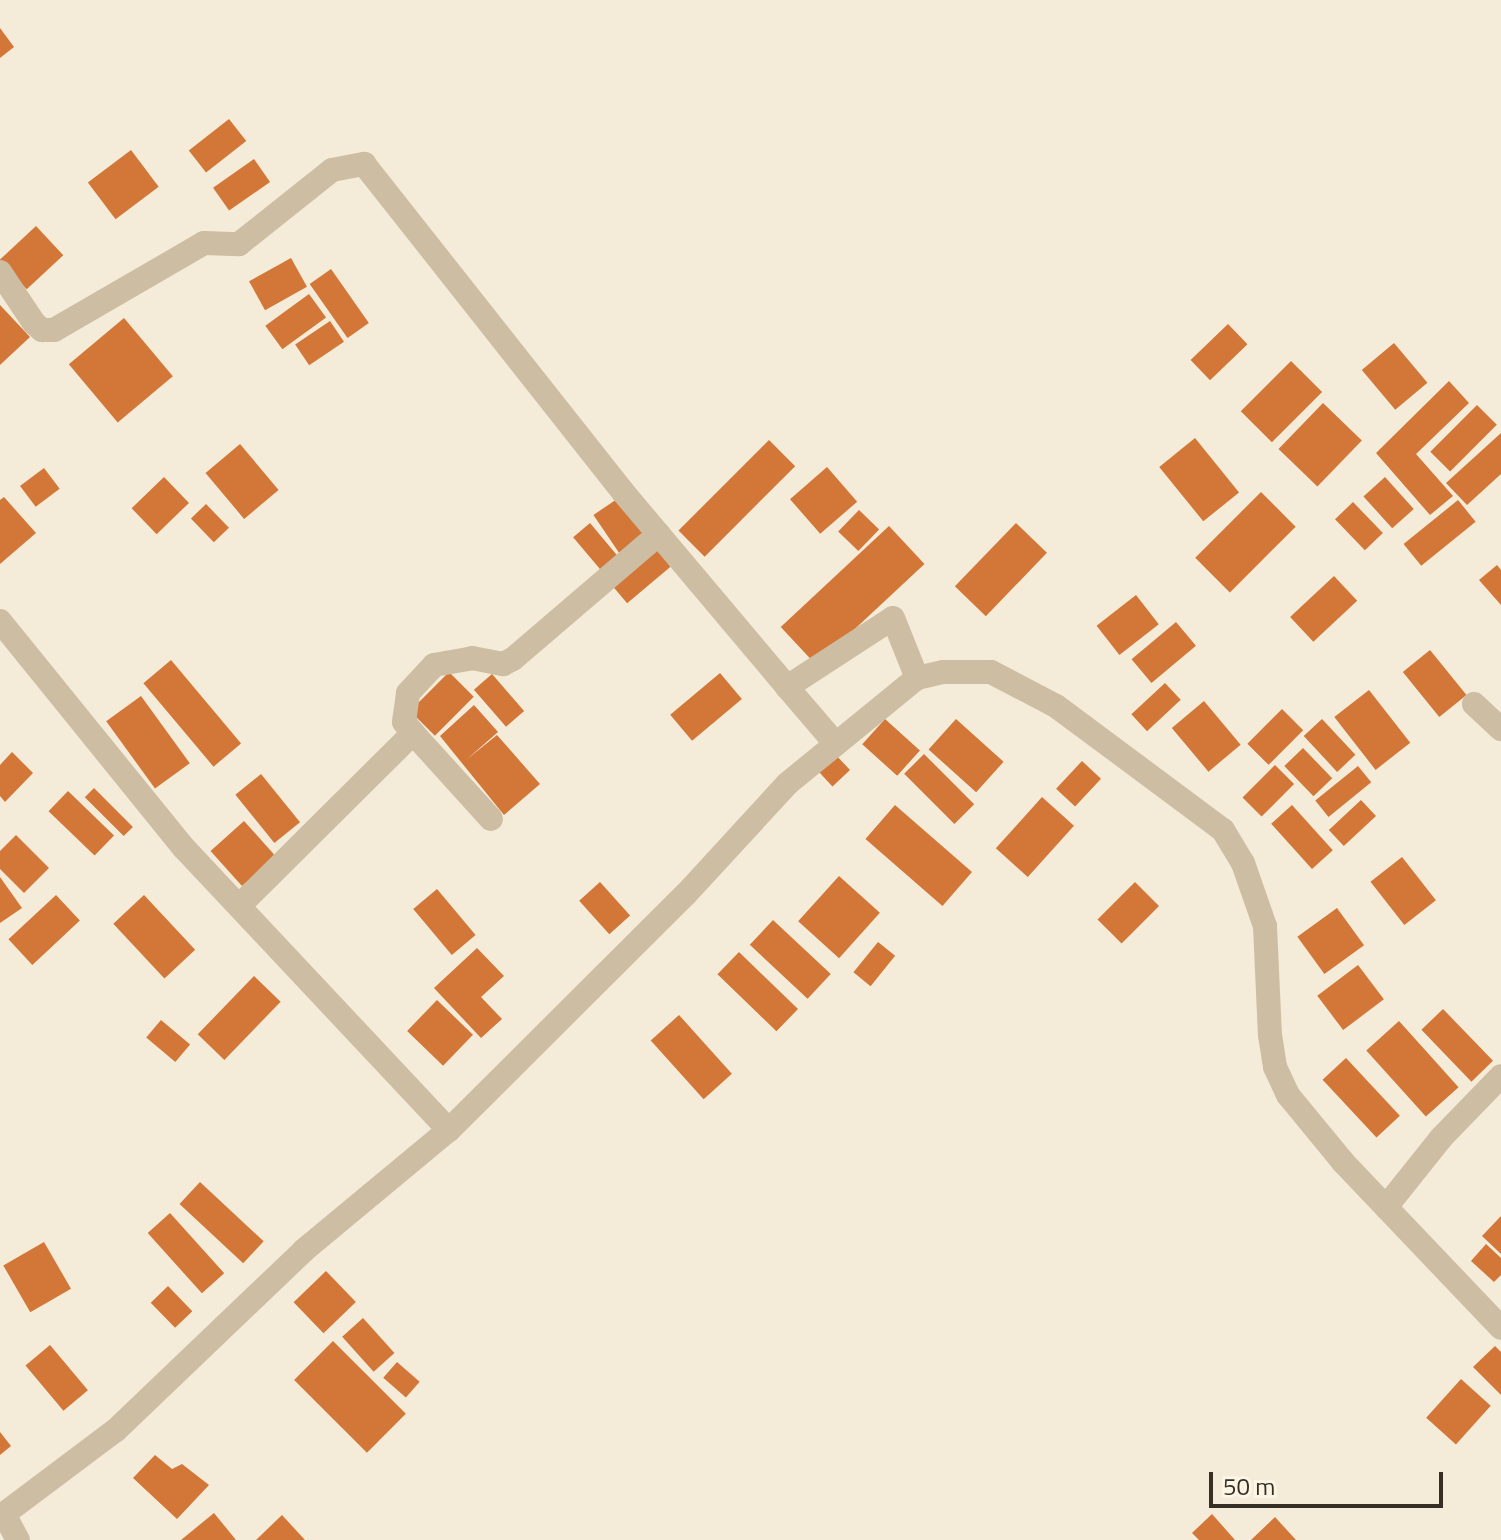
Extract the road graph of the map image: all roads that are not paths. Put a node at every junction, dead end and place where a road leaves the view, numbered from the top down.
1 (0, 272) edge
2 (659, 534) junction
3 (0, 621) edge
4 (917, 678) junction
5 (787, 687) junction
6 (1474, 704) dead end
7 (1501, 729) edge
8 (413, 733) junction
9 (835, 743) junction
10 (491, 819) dead end
11 (240, 905) junction
12 (1501, 1076) edge
13 (449, 1130) junction
14 (1386, 1207) junction
15 (1501, 1328) edge
16 (2, 1515) edge
17 (18, 1540) edge

1 - 2 street
2 - 5 street
2 - 8 street
3 - 11 street
4 - 5 street
4 - 9 street
4 - 14 street
5 - 9 street
6 - 7 street
8 - 10 street
8 - 11 street
9 - 13 street
11 - 13 street
12 - 14 street
13 - 16 street
14 - 15 street
16 - 17 street

